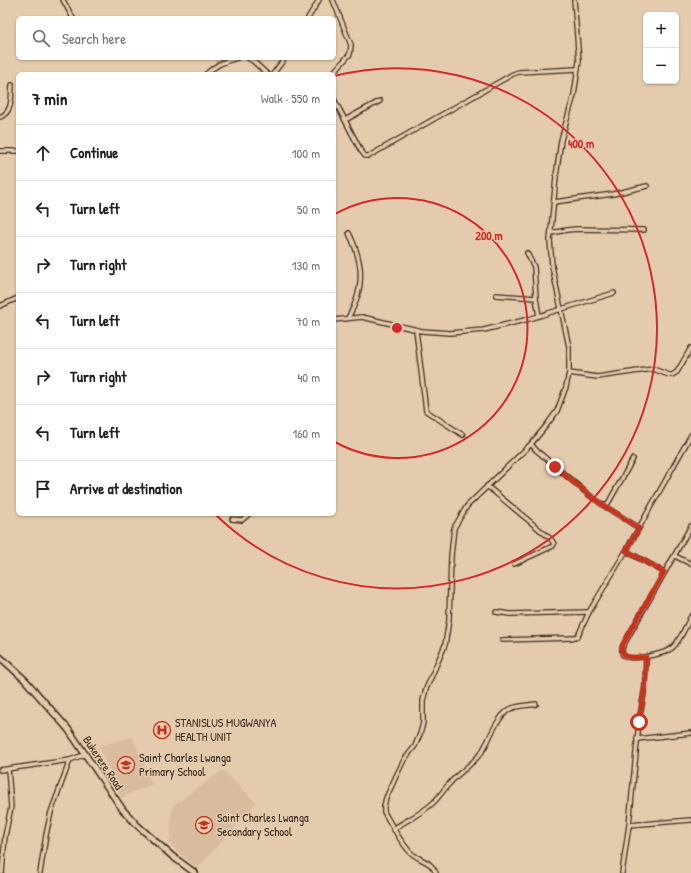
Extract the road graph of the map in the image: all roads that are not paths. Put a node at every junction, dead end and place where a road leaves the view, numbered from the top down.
1 (63, 0) edge
2 (319, 0) edge
3 (333, 0) edge
4 (574, 0) edge
5 (72, 16) edge
6 (309, 16) edge
7 (230, 60) edge
8 (252, 60) edge
9 (283, 60) edge
10 (577, 69) junction
11 (208, 72) edge
12 (265, 72) edge
13 (274, 72) edge
14 (334, 72) edge
15 (12, 85) dead end
16 (380, 101) dead end
17 (336, 103) edge
18 (0, 117) edge
19 (345, 120) junction
20 (0, 151) edge
21 (16, 151) edge
22 (647, 186) dead end
23 (554, 202) junction
24 (644, 230) dead end
25 (349, 233) dead end
26 (551, 234) junction
27 (527, 253) dead end
28 (614, 293) dead end
29 (496, 295) dead end
30 (536, 298) junction
31 (16, 299) edge
32 (0, 306) edge
33 (561, 310) junction
34 (539, 316) junction
35 (348, 318) junction
36 (336, 320) edge
37 (416, 330) junction
38 (691, 348) edge
39 (570, 373) junction
40 (463, 435) dead end
41 (691, 435) edge
42 (531, 444) junction
43 (633, 459) dead end
44 (487, 486) junction
45 (606, 507) junction
46 (247, 516) edge
47 (232, 519) dead end
48 (691, 526) edge
49 (639, 528) junction
50 (626, 551) junction
51 (675, 556) junction
52 (514, 564) dead end
53 (691, 564) edge
54 (664, 572) junction
55 (496, 612) dead end
56 (589, 612) junction
57 (691, 616) edge
58 (502, 640) dead end
59 (0, 657) edge
60 (646, 657) junction
61 (536, 704) dead end
62 (691, 733) edge
63 (637, 738) junction
64 (86, 754) junction
65 (70, 760) junction
66 (8, 769) junction
67 (0, 770) edge
68 (691, 820) edge
69 (629, 825) junction
70 (394, 829) junction
71 (2, 873) edge
72 (40, 873) edge
73 (195, 873) edge
74 (436, 873) edge
75 (622, 873) edge

1 - 5 street
2 - 6 street
3 - 14 street
4 - 10 street
7 - 11 street
8 - 12 street
9 - 13 street
10 - 19 street
10 - 23 street
15 - 18 street
16 - 19 street
17 - 19 street
20 - 21 street
22 - 23 street
23 - 26 street
24 - 26 street
25 - 35 street
26 - 33 street
27 - 30 street
28 - 33 street
29 - 30 street
30 - 34 street
31 - 32 street
33 - 34 street
33 - 39 street
34 - 37 street
35 - 36 street
35 - 37 street
37 - 40 street
38 - 39 street
39 - 42 street
41 - 49 street
42 - 44 street
42 - 45 street
43 - 45 street
44 - 52 street
44 - 70 street
45 - 49 street
46 - 47 street
48 - 51 street
49 - 50 street
50 - 54 street
50 - 56 street
51 - 53 street
51 - 54 street
54 - 60 street
55 - 56 street
56 - 58 street
57 - 60 street
59 - 64 street, Bukerere Road
60 - 63 street
61 - 70 street
62 - 63 street
63 - 69 street
64 - 65 street
64 - 73 street, Bukerere Road
65 - 66 street
65 - 72 street
66 - 67 street
66 - 71 street
68 - 69 street
69 - 75 street
70 - 74 street

